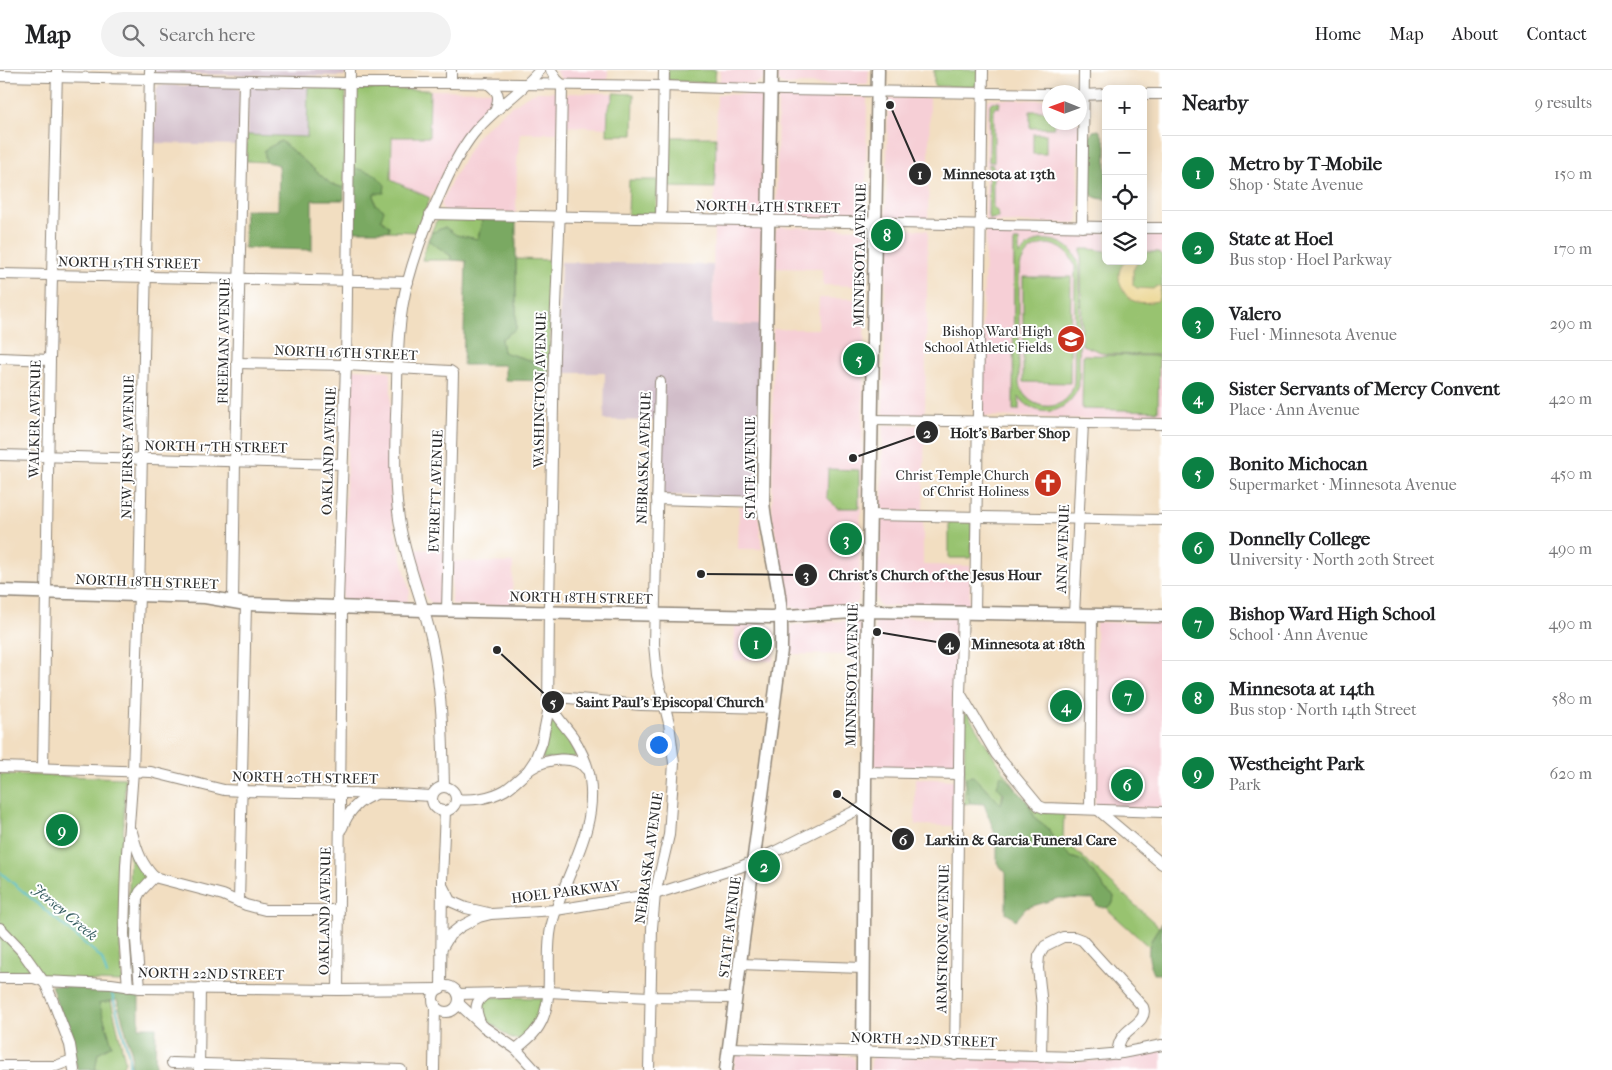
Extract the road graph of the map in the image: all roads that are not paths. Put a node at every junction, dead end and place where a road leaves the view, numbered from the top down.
1 (350, 70) edge
2 (451, 70) edge
3 (540, 70) edge
4 (550, 70) edge
5 (664, 70) edge
6 (770, 70) edge
7 (878, 70) edge
8 (982, 70) edge
9 (1084, 70) edge
10 (58, 74) edge
11 (150, 75) edge
12 (0, 76) edge
13 (244, 81) junction
14 (349, 83) junction
15 (451, 83) junction
16 (487, 83) junction
17 (528, 84) junction
18 (562, 84) junction
19 (1083, 85) edge
20 (663, 86) junction
21 (770, 90) junction
22 (878, 91) junction
23 (982, 93) junction
24 (1042, 94) edge
25 (1102, 94) edge
26 (1147, 94) edge
27 (1162, 94) edge
28 (1087, 95) edge
29 (496, 109) junction
30 (1082, 130) edge
31 (430, 214) junction
32 (559, 216) junction
33 (661, 218) junction
34 (768, 222) junction
35 (876, 223) junction
36 (980, 225) junction
37 (1082, 227) junction
38 (1102, 227) edge
39 (1147, 228) edge
40 (1162, 228) edge
41 (0, 274) edge
42 (53, 275) junction
43 (146, 276) junction
44 (239, 279) junction
45 (347, 280) junction
46 (408, 282) junction
47 (0, 358) edge
48 (50, 360) junction
49 (237, 363) junction
50 (346, 365) junction
51 (398, 368) junction
52 (452, 373) joint
53 (660, 382) dead end
54 (872, 420) junction
55 (976, 422) junction
56 (1083, 423) junction
57 (1162, 424) edge
58 (0, 455) edge
59 (48, 457) junction
60 (142, 459) junction
61 (235, 461) junction
62 (342, 464) junction
63 (657, 499) junction
64 (763, 502) junction
65 (870, 514) junction
66 (976, 516) junction
67 (1078, 519) junction
68 (1162, 520) edge
69 (0, 592) edge
70 (46, 593) junction
71 (139, 595) junction
72 (233, 601) junction
73 (246, 604) junction
74 (340, 608) junction
75 (423, 610) junction
76 (447, 610) junction
77 (868, 611) junction
78 (548, 613) junction
79 (969, 613) junction
80 (655, 615) junction
81 (1074, 615) junction
82 (1092, 616) junction
83 (1162, 616) edge
84 (781, 617) junction
85 (960, 693) junction
86 (548, 696) junction
87 (665, 705) junction
88 (774, 708) junction
89 (0, 767) edge
90 (43, 768) junction
91 (133, 770) junction
92 (527, 772) junction
93 (865, 772) junction
94 (959, 774) junction
95 (590, 780) junction
96 (444, 787) junction
97 (242, 791) junction
98 (339, 792) junction
99 (393, 794) junction
100 (432, 796) junction
101 (456, 800) junction
102 (865, 806) junction
103 (1094, 810) junction
104 (444, 811) junction
105 (1162, 812) edge
106 (129, 824) junction
107 (340, 833) junction
108 (754, 861) junction
109 (1162, 864) edge
110 (154, 877) junction
111 (442, 880) junction
112 (655, 894) junction
113 (239, 902) junction
114 (338, 910) junction
115 (556, 910) junction
116 (491, 914) junction
117 (0, 928) edge
118 (441, 956) junction
119 (740, 964) junction
120 (863, 968) junction
121 (0, 978) edge
122 (42, 981) junction
123 (128, 987) junction
124 (140, 988) junction
125 (200, 988) junction
126 (338, 990) junction
127 (548, 992) junction
128 (486, 994) junction
129 (650, 997) junction
130 (736, 998) junction
131 (447, 999) junction
132 (482, 1024) junction
133 (1162, 1045) edge
134 (729, 1048) junction
135 (516, 1049) junction
136 (862, 1052) junction
137 (1117, 1054) junction
138 (955, 1055) junction
139 (1041, 1057) junction
140 (172, 1063) dead end
141 (73, 1065) edge
142 (0, 1066) edge
143 (199, 1067) edge
144 (401, 1070) edge
145 (434, 1070) edge
146 (534, 1070) edge
147 (649, 1070) edge
148 (726, 1070) edge
149 (863, 1070) edge

1 - 14 street, OAKLAND AVENUE
2 - 15 street
3 - 17 street
4 - 18 street
5 - 20 street
6 - 21 main road, STATE AVENUE
7 - 22 main road, MINNESOTA AVENUE
8 - 23 street, ARMSTRONG AVENUE
9 - 19 street
10 - 11 street
10 - 12 street
10 - 42 street, WALKER AVENUE
11 - 13 street
11 - 43 street, NEW JERSEY AVENUE
13 - 14 street
13 - 44 street, FREEMAN AVENUE
14 - 15 street
14 - 45 street, OAKLAND AVENUE
15 - 16 street
16 - 17 street
16 - 29 street
17 - 18 street
17 - 29 street
18 - 20 street
18 - 32 street, WASHINGTON AVENUE
20 - 21 street
20 - 33 street
21 - 22 street
21 - 34 main road, STATE AVENUE
22 - 23 street
22 - 35 main road, MINNESOTA AVENUE
23 - 24 street
23 - 36 street, ARMSTRONG AVENUE
25 - 28 street
26 - 27 street
29 - 31 street
30 - 37 street
31 - 32 street, NORTH 14TH STREET
31 - 46 street
32 - 33 street, NORTH 14TH STREET
32 - 78 street, WASHINGTON AVENUE
33 - 34 street, NORTH 14TH STREET
34 - 35 street, NORTH 14TH STREET
34 - 64 main road, STATE AVENUE
35 - 36 street, NORTH 14TH STREET
35 - 54 main road, MINNESOTA AVENUE
36 - 37 street, NORTH 14TH STREET
36 - 55 street, ARMSTRONG AVENUE
37 - 38 street, NORTH 14TH STREET
39 - 40 street
41 - 42 street, NORTH 15TH STREET
42 - 43 street, NORTH 15TH STREET
42 - 48 street, WALKER AVENUE
43 - 44 street, NORTH 15TH STREET
43 - 60 street, NEW JERSEY AVENUE
44 - 45 street, NORTH 15TH STREET
44 - 49 street, FREEMAN AVENUE
45 - 46 street, NORTH 15TH STREET
45 - 50 street, OAKLAND AVENUE
46 - 51 street
47 - 48 street
48 - 59 street, WALKER AVENUE
49 - 50 street, NORTH 16TH STREET
49 - 61 street, FREEMAN AVENUE
50 - 51 street, NORTH 16TH STREET
50 - 62 street, OAKLAND AVENUE
51 - 52 street, NORTH 16TH STREET
51 - 75 street
52 - 76 street, EVERETT AVENUE
53 - 63 street, NEBRASKA AVENUE
54 - 55 street
54 - 65 main road, MINNESOTA AVENUE
55 - 56 street
55 - 66 street, ARMSTRONG AVENUE
56 - 57 street
56 - 67 street, ANN AVENUE
58 - 59 street, NORTH 17TH STREET
59 - 60 street, NORTH 17TH STREET
59 - 70 street, WALKER AVENUE
60 - 61 street, NORTH 17TH STREET
60 - 71 street, NEW JERSEY AVENUE
61 - 62 street, NORTH 17TH STREET
61 - 72 street, FREEMAN AVENUE
62 - 74 street, OAKLAND AVENUE
63 - 64 street
63 - 80 street, NEBRASKA AVENUE
64 - 84 main road, STATE AVENUE
65 - 66 street
65 - 77 main road, MINNESOTA AVENUE
66 - 67 street
66 - 79 street, ARMSTRONG AVENUE
67 - 68 street
67 - 81 street, ANN AVENUE
69 - 70 main road, NORTH 18TH STREET
70 - 71 main road, NORTH 18TH STREET
70 - 90 street, WALKER AVENUE
71 - 72 main road, NORTH 18TH STREET
71 - 91 street, NEW JERSEY AVENUE
72 - 73 main road, NORTH 18TH STREET
73 - 74 main road, NORTH 18TH STREET
73 - 97 street
74 - 75 main road, NORTH 18TH STREET
74 - 98 street, OAKLAND AVENUE
75 - 76 main road, NORTH 18TH STREET
75 - 96 street
76 - 78 main road, NORTH 18TH STREET
77 - 79 main road, NORTH 18TH STREET
77 - 84 main road, NORTH 18TH STREET
77 - 93 main road, MINNESOTA AVENUE
78 - 80 main road, NORTH 18TH STREET
78 - 86 street, WASHINGTON AVENUE
79 - 81 main road, NORTH 18TH STREET
79 - 85 street, ARMSTRONG AVENUE
80 - 84 main road, NORTH 18TH STREET
80 - 87 street, NEBRASKA AVENUE
81 - 82 main road, NORTH 18TH STREET
82 - 83 main road, NORTH 18TH STREET
82 - 103 street
84 - 88 main road, STATE AVENUE
85 - 94 street, ARMSTRONG AVENUE
85 - 103 street
86 - 87 street
86 - 92 street, WASHINGTON AVENUE
86 - 95 street, WASHINGTON AVENUE
87 - 88 street
87 - 112 street, NEBRASKA AVENUE
88 - 108 main road, STATE AVENUE
89 - 90 street, NORTH 20TH STREET
90 - 91 street, NORTH 20TH STREET
91 - 97 street, NORTH 20TH STREET
91 - 106 street, NEW JERSEY AVENUE
92 - 95 street
92 - 101 street
93 - 94 street
93 - 102 main road, MINNESOTA AVENUE
94 - 138 street, ARMSTRONG AVENUE
95 - 115 street, WASHINGTON AVENUE
96 - 100 street
96 - 101 street
97 - 98 street, NORTH 20TH STREET
97 - 113 street
98 - 99 street, NORTH 20TH STREET
98 - 107 street, OAKLAND AVENUE
99 - 100 street, NORTH 20TH STREET
99 - 107 street, OAKLAND AVENUE
100 - 104 street
101 - 104 street
102 - 108 street, HOEL PARKWAY
102 - 120 main road, MINNESOTA AVENUE
103 - 105 street
103 - 109 street
104 - 111 street
106 - 110 street, NEW JERSEY AVENUE
106 - 123 street, NEW JERSEY AVENUE
107 - 114 street, OAKLAND AVENUE
108 - 112 street, HOEL PARKWAY
108 - 119 main road, STATE AVENUE
110 - 113 street
110 - 124 street
111 - 116 street, HOEL PARKWAY
111 - 118 street
112 - 115 street, HOEL PARKWAY
112 - 129 street, NEBRASKA AVENUE
113 - 114 street
114 - 126 street, OAKLAND AVENUE
115 - 116 street, HOEL PARKWAY
115 - 127 street, WASHINGTON AVENUE
116 - 118 street, HOEL PARKWAY
117 - 122 street
118 - 131 street
119 - 120 street
119 - 130 main road, STATE AVENUE
120 - 136 main road, MINNESOTA AVENUE
121 - 122 street, NORTH 22ND STREET
122 - 123 street, NORTH 22ND STREET
122 - 141 street
123 - 124 street, NORTH 22ND STREET
124 - 125 street, NORTH 22ND STREET
125 - 126 street, NORTH 22ND STREET
125 - 143 street
126 - 131 street, NORTH 22ND STREET
127 - 128 street, NORTH 22ND STREET
127 - 129 street, NORTH 22ND STREET
127 - 135 street, WASHINGTON AVENUE
128 - 131 street, NORTH 22ND STREET
128 - 132 street
129 - 130 street, NORTH 22ND STREET
129 - 147 street, NEBRASKA AVENUE
130 - 134 main road, STATE AVENUE
131 - 132 street
131 - 145 street
132 - 135 street
133 - 137 street, NORTH 22ND STREET
134 - 136 street, NORTH 22ND STREET
134 - 148 main road, STATE AVENUE
135 - 146 street
136 - 138 street, NORTH 22ND STREET
136 - 149 main road, MINNESOTA AVENUE
137 - 139 street, NORTH 22ND STREET
137 - 139 street
138 - 139 street, NORTH 22ND STREET
140 - 143 street
141 - 142 street
143 - 144 street

